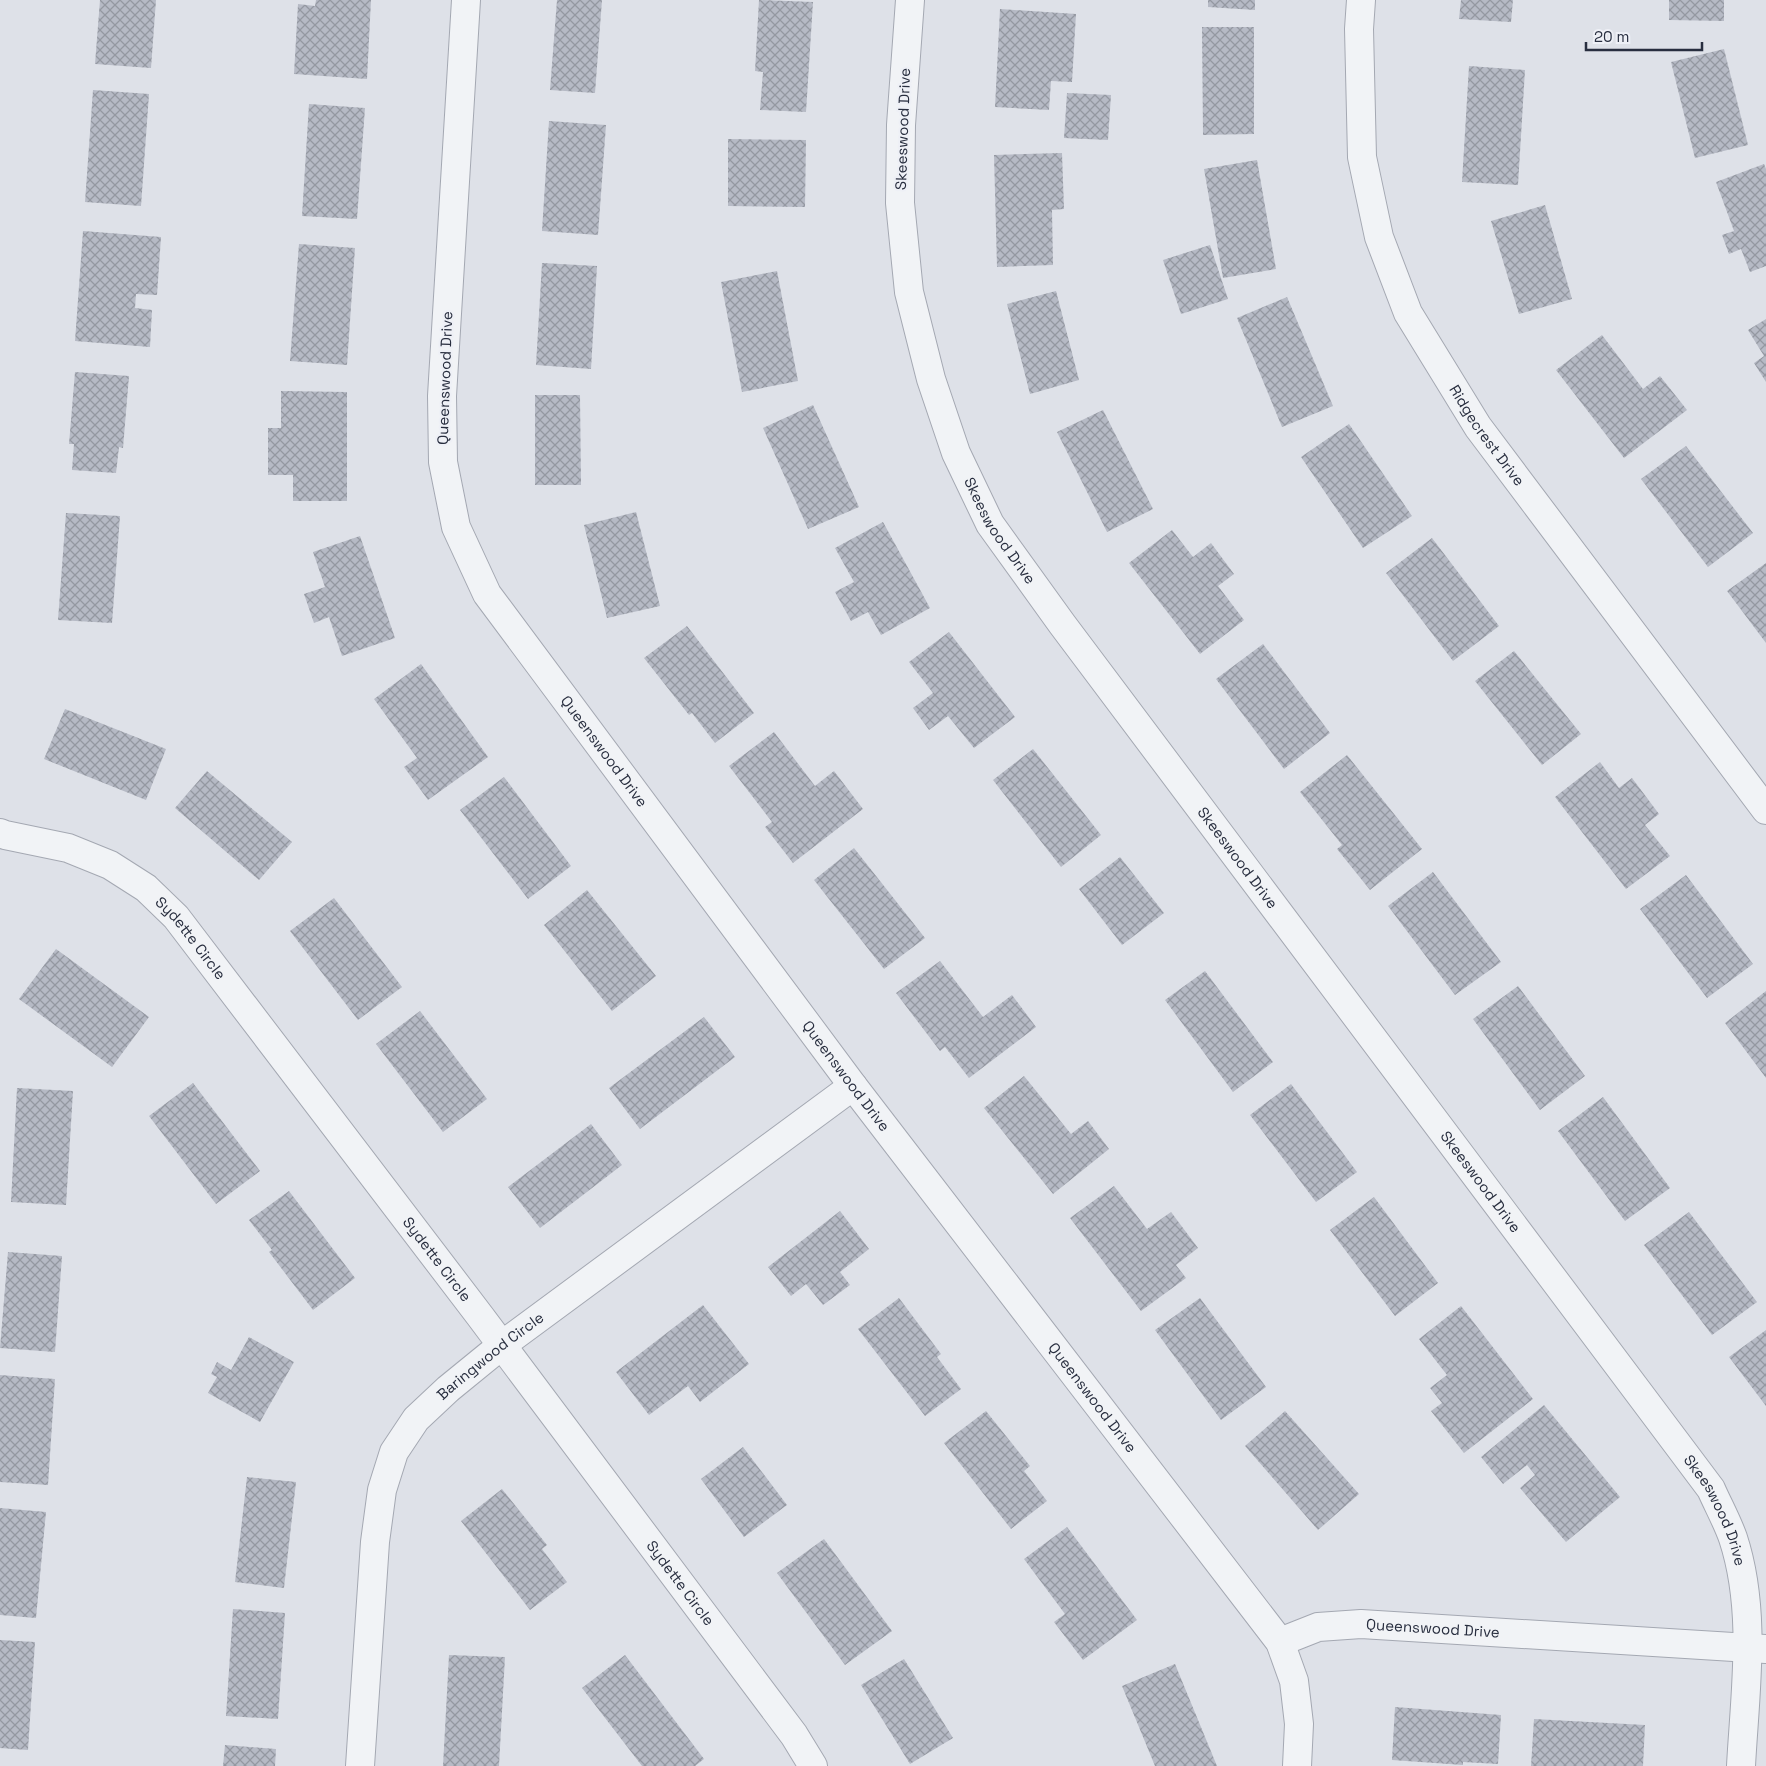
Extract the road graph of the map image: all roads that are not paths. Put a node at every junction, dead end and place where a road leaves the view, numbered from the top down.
1 (466, 0) edge
2 (910, 0) edge
3 (1361, 0) edge
4 (1766, 810) edge
5 (0, 833) edge
6 (853, 1086) junction
7 (502, 1346) junction
8 (1280, 1642) junction
9 (1757, 1649) edge
10 (360, 1766) edge
11 (813, 1766) edge
12 (1297, 1766) edge
13 (1740, 1766) edge

1 - 6 street, Queenswood Drive
2 - 9 street, Skeeswood Drive
3 - 4 street, Ridgecrest Drive
5 - 7 street, Sydette Circle
6 - 7 street, Baringwood Circle
6 - 8 street, Queenswood Drive
7 - 10 street, Baringwood Circle
7 - 11 street, Sydette Circle
8 - 9 street, Queenswood Drive
8 - 12 street
9 - 13 street, Skeeswood Drive

